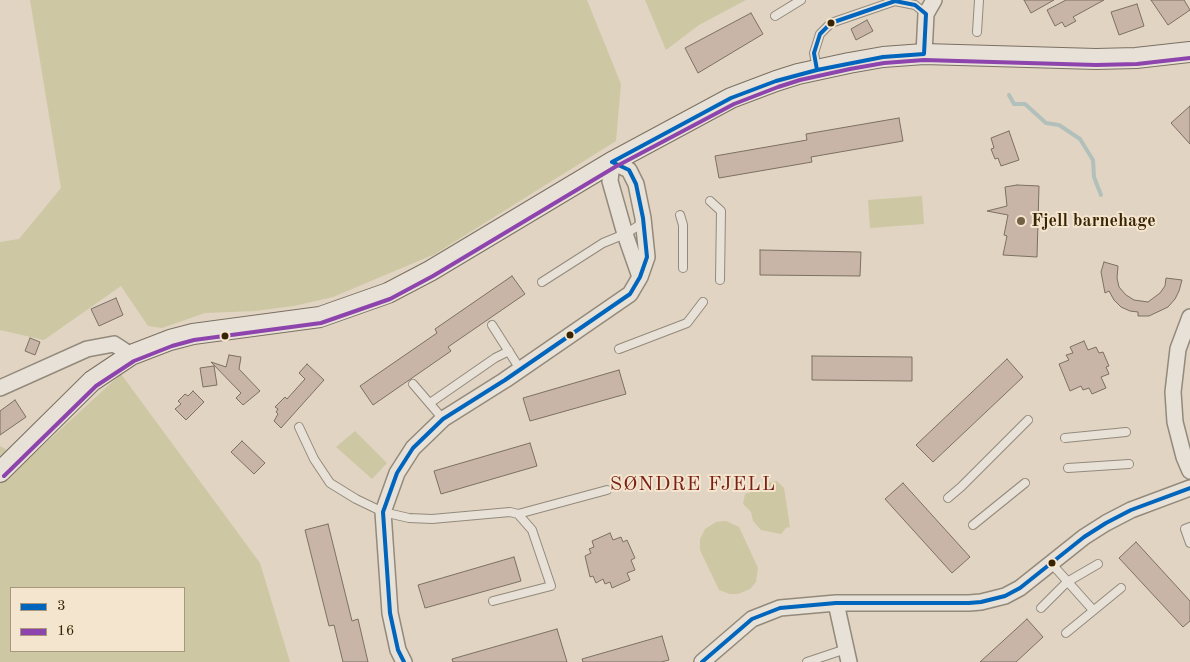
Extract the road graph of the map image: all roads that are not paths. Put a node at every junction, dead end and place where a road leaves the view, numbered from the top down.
1 (801, 0) edge
2 (934, 0) edge
3 (979, 0) edge
4 (926, 14) junction
5 (774, 16) dead end
6 (977, 32) dead end
7 (1190, 52) edge
8 (924, 54) junction
9 (817, 70) junction
10 (612, 162) junction
11 (710, 201) dead end
12 (680, 215) dead end
13 (643, 222) junction
14 (625, 234) junction
15 (683, 268) dead end
16 (640, 277) junction
17 (720, 280) dead end
18 (542, 282) dead end
19 (703, 302) dead end
20 (1190, 317) edge
21 (492, 326) dead end
22 (619, 349) dead end
23 (509, 352) junction
24 (131, 355) junction
25 (520, 370) junction
26 (413, 384) dead end
27 (0, 388) edge
28 (430, 403) junction
29 (443, 419) junction
30 (1028, 420) dead end
31 (299, 427) dead end
32 (1126, 432) dead end
33 (1065, 438) dead end
34 (1129, 464) dead end
35 (1068, 468) dead end
36 (1190, 471) edge
37 (0, 472) edge
38 (1025, 483) dead end
39 (607, 490) dead end
40 (1184, 490) edge
41 (948, 498) dead end
42 (383, 512) junction
43 (518, 514) junction
44 (973, 526) dead end
45 (1190, 527) edge
46 (1190, 543) edge
47 (1051, 563) junction
48 (1098, 564) dead end
49 (1067, 582) junction
50 (1121, 588) dead end
51 (493, 601) dead end
52 (836, 603) junction
53 (1041, 608) dead end
54 (1093, 610) junction
55 (1066, 633) dead end
56 (848, 656) edge
57 (404, 662) edge
58 (702, 662) edge
59 (807, 662) edge

1 - 5 lane
2 - 4 street
3 - 6 lane
4 - 8 street
4 - 9 lane
7 - 8 main road
8 - 9 main road
9 - 10 main road
10 - 13 street
10 - 14 street
10 - 24 main road
11 - 17 lane
12 - 15 lane
13 - 14 lane
13 - 16 street
14 - 16 street
14 - 18 lane
16 - 25 street
19 - 22 lane
20 - 36 street
21 - 23 lane
23 - 25 lane
23 - 28 lane
24 - 27 street
24 - 37 main road
25 - 29 street
26 - 28 lane
28 - 29 lane
29 - 42 street
30 - 41 lane
31 - 42 lane
32 - 33 lane
34 - 35 lane
38 - 44 lane
39 - 43 lane
40 - 47 street
42 - 43 lane
42 - 57 street
43 - 51 lane
45 - 46 lane
47 - 49 lane
47 - 52 street
48 - 49 lane
49 - 53 lane
49 - 54 lane
50 - 54 lane
52 - 56 street
52 - 58 street
54 - 55 lane
56 - 59 lane

